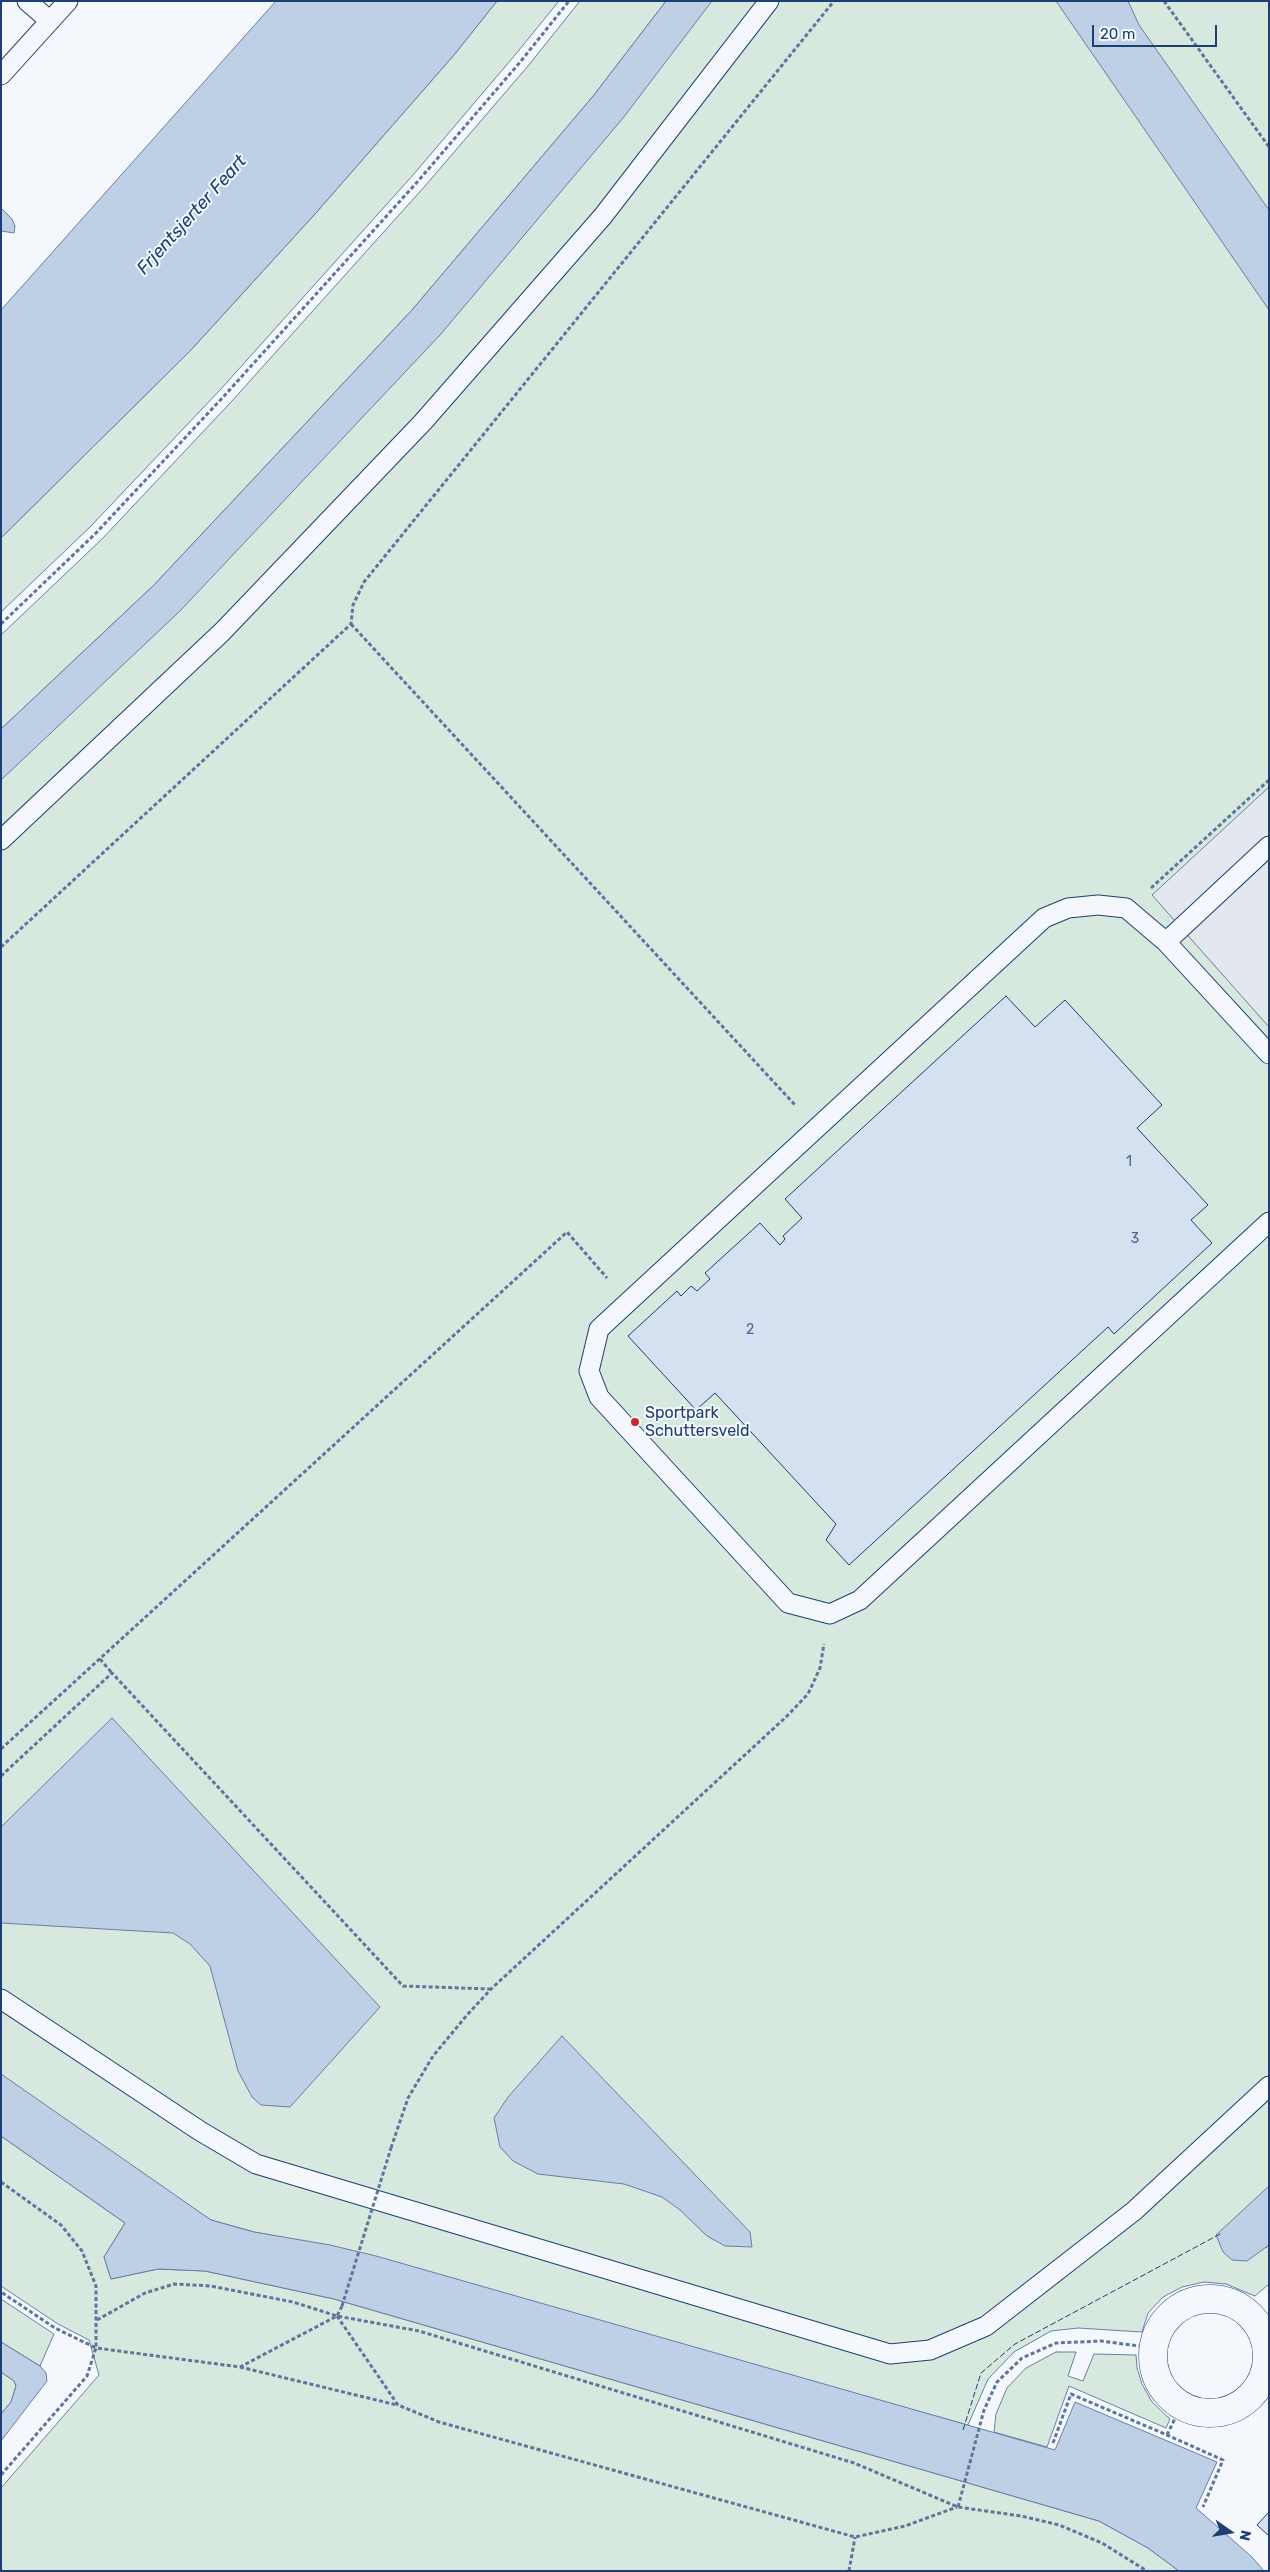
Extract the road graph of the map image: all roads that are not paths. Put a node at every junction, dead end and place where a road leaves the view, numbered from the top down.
1 (26, 1) edge
2 (68, 1) edge
3 (770, 1) edge
4 (50, 21) junction
5 (1, 75) edge
6 (1, 840) edge
7 (1269, 846) edge
8 (1166, 942) junction
9 (1269, 1054) edge
10 (1269, 1222) edge
11 (1, 1999) edge
12 (1269, 2086) edge
13 (1262, 2315) edge

1 - 4 lane
2 - 4 lane
3 - 6 lane
4 - 5 lane
7 - 8 lane
8 - 9 lane
8 - 10 lane
11 - 12 lane
13 - 13 street

